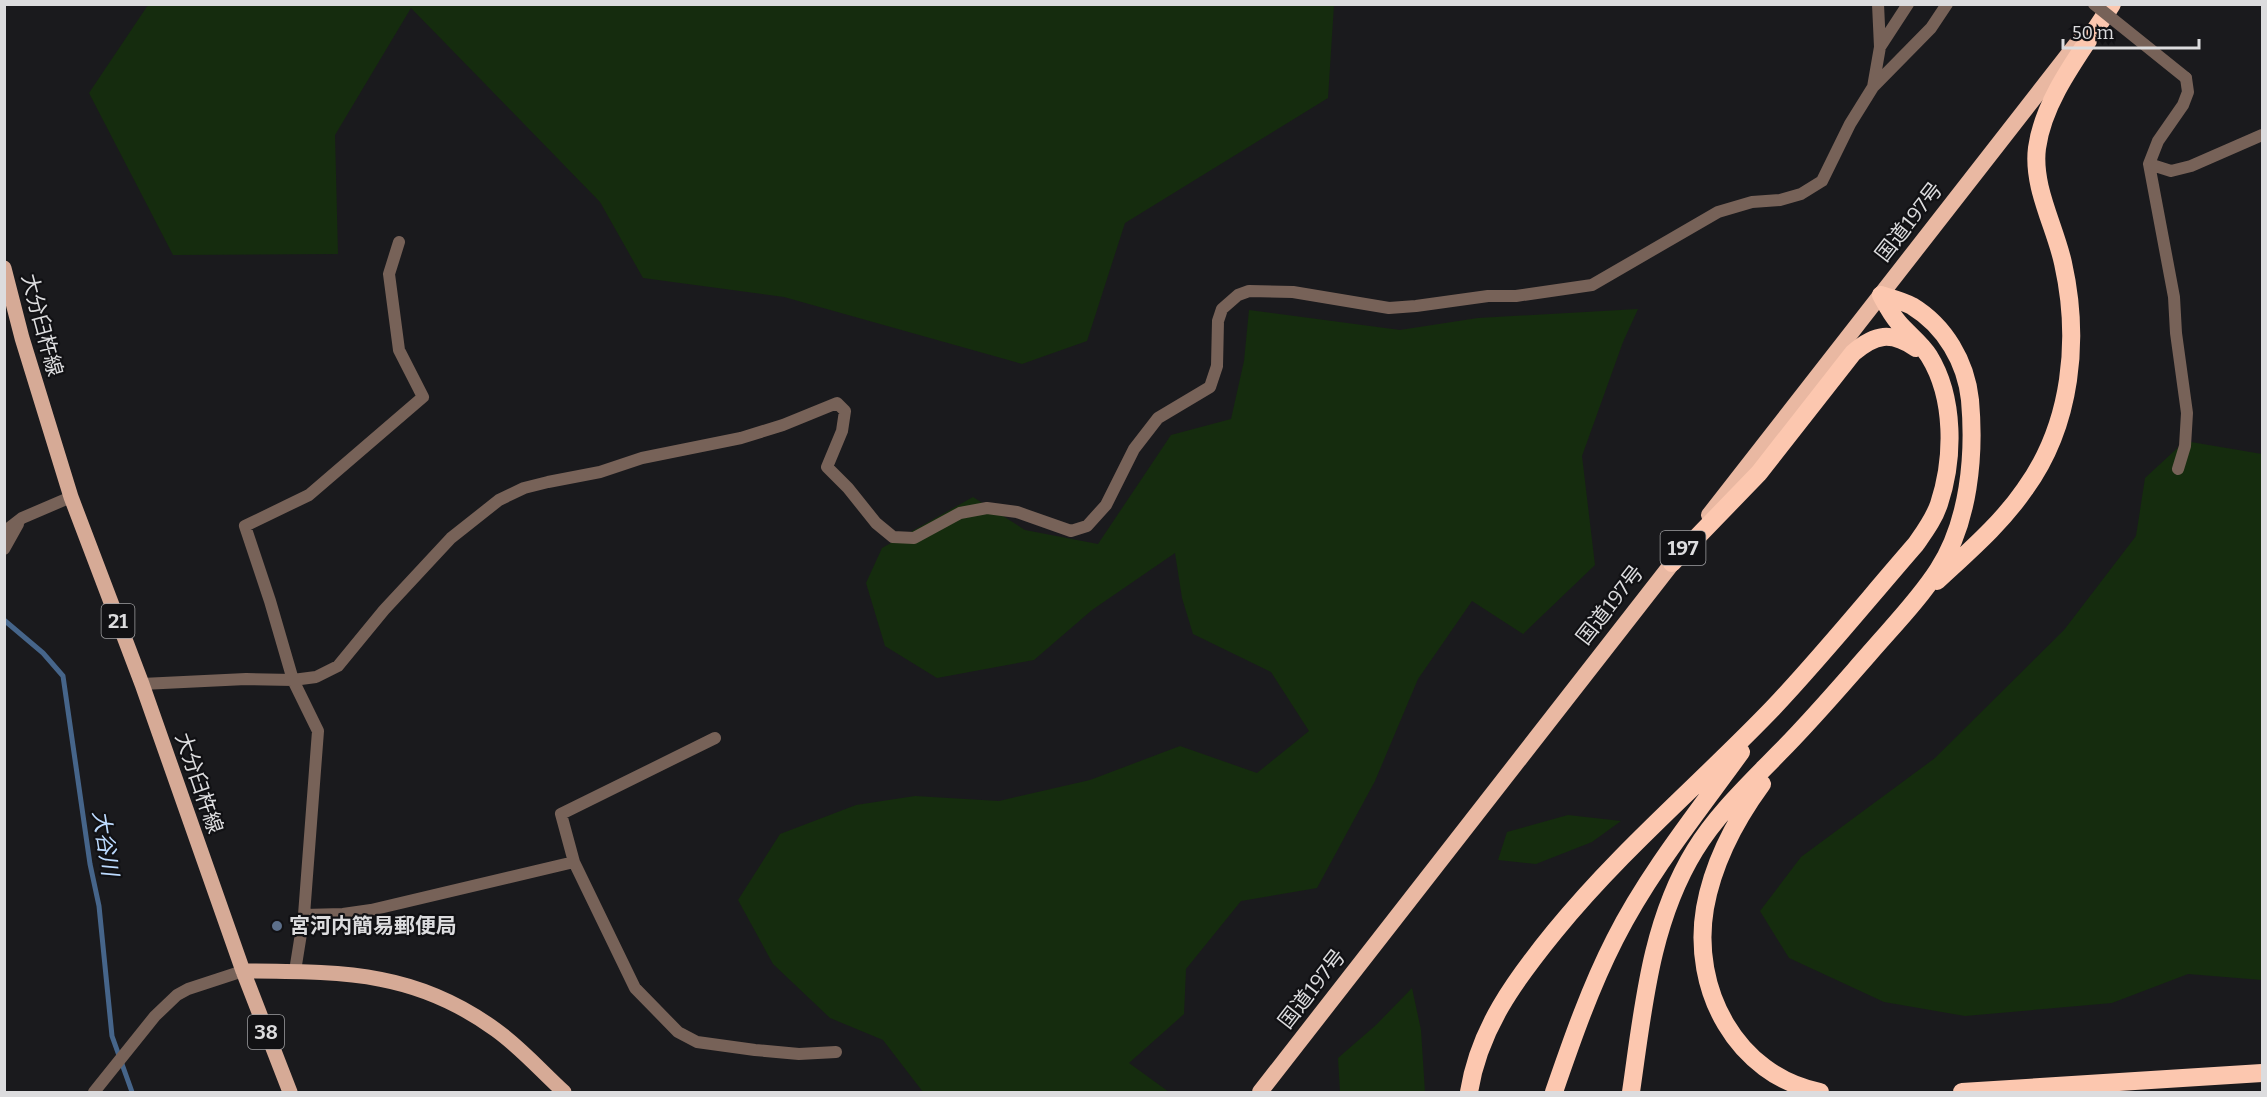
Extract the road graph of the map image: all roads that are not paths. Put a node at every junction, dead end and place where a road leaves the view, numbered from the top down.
1 (1878, 4) edge
2 (1908, 4) edge
3 (1947, 4) edge
4 (2094, 4) edge
5 (2107, 4) edge
6 (2112, 4) edge
7 (1880, 47) junction
8 (1873, 87) junction
9 (2262, 135) edge
10 (2149, 164) junction
11 (399, 242) dead end
12 (4, 268) edge
13 (1881, 295) junction
14 (1938, 374) junction
15 (2178, 469) dead end
16 (71, 497) junction
17 (22, 518) junction
18 (4, 532) edge
19 (4, 549) edge
20 (1672, 563) junction
21 (1917, 600) junction
22 (293, 680) junction
23 (142, 684) junction
24 (1774, 707) junction
25 (1800, 732) junction
26 (715, 738) dead end
27 (574, 861) junction
28 (304, 915) junction
29 (243, 971) junction
30 (295, 971) junction
31 (836, 1052) dead end
32 (2262, 1073) edge
33 (94, 1092) edge
34 (290, 1092) edge
35 (564, 1092) edge
36 (1260, 1092) edge
37 (1469, 1092) edge
38 (1554, 1092) edge
39 (1631, 1092) edge
40 (1820, 1092) edge
41 (1962, 1092) edge

1 - 7 street
2 - 7 street
3 - 8 street
4 - 10 street, bridge
5 - 13 highway, 国道197号 / 197
6 - 21 highway
7 - 8 street
8 - 22 street
9 - 10 street
10 - 15 street
11 - 22 street
12 - 16 main road, 大分臼杵線 / 21
13 - 14 highway
13 - 20 highway, 国道197号 / 197
13 - 21 highway
14 - 20 highway
14 - 24 highway
16 - 17 street
16 - 23 main road, 大分臼杵線 / 21
17 - 18 street
17 - 19 street
20 - 36 highway, 国道197号 / 197
21 - 25 highway
22 - 23 street
22 - 28 street
23 - 29 main road, 大分臼杵線 / 21
24 - 37 highway
24 - 38 highway
25 - 39 highway
25 - 40 highway
26 - 27 street
27 - 28 street
27 - 31 street
28 - 30 street
29 - 30 main road
29 - 33 street
29 - 34 main road, 38
30 - 35 main road
32 - 41 highway

